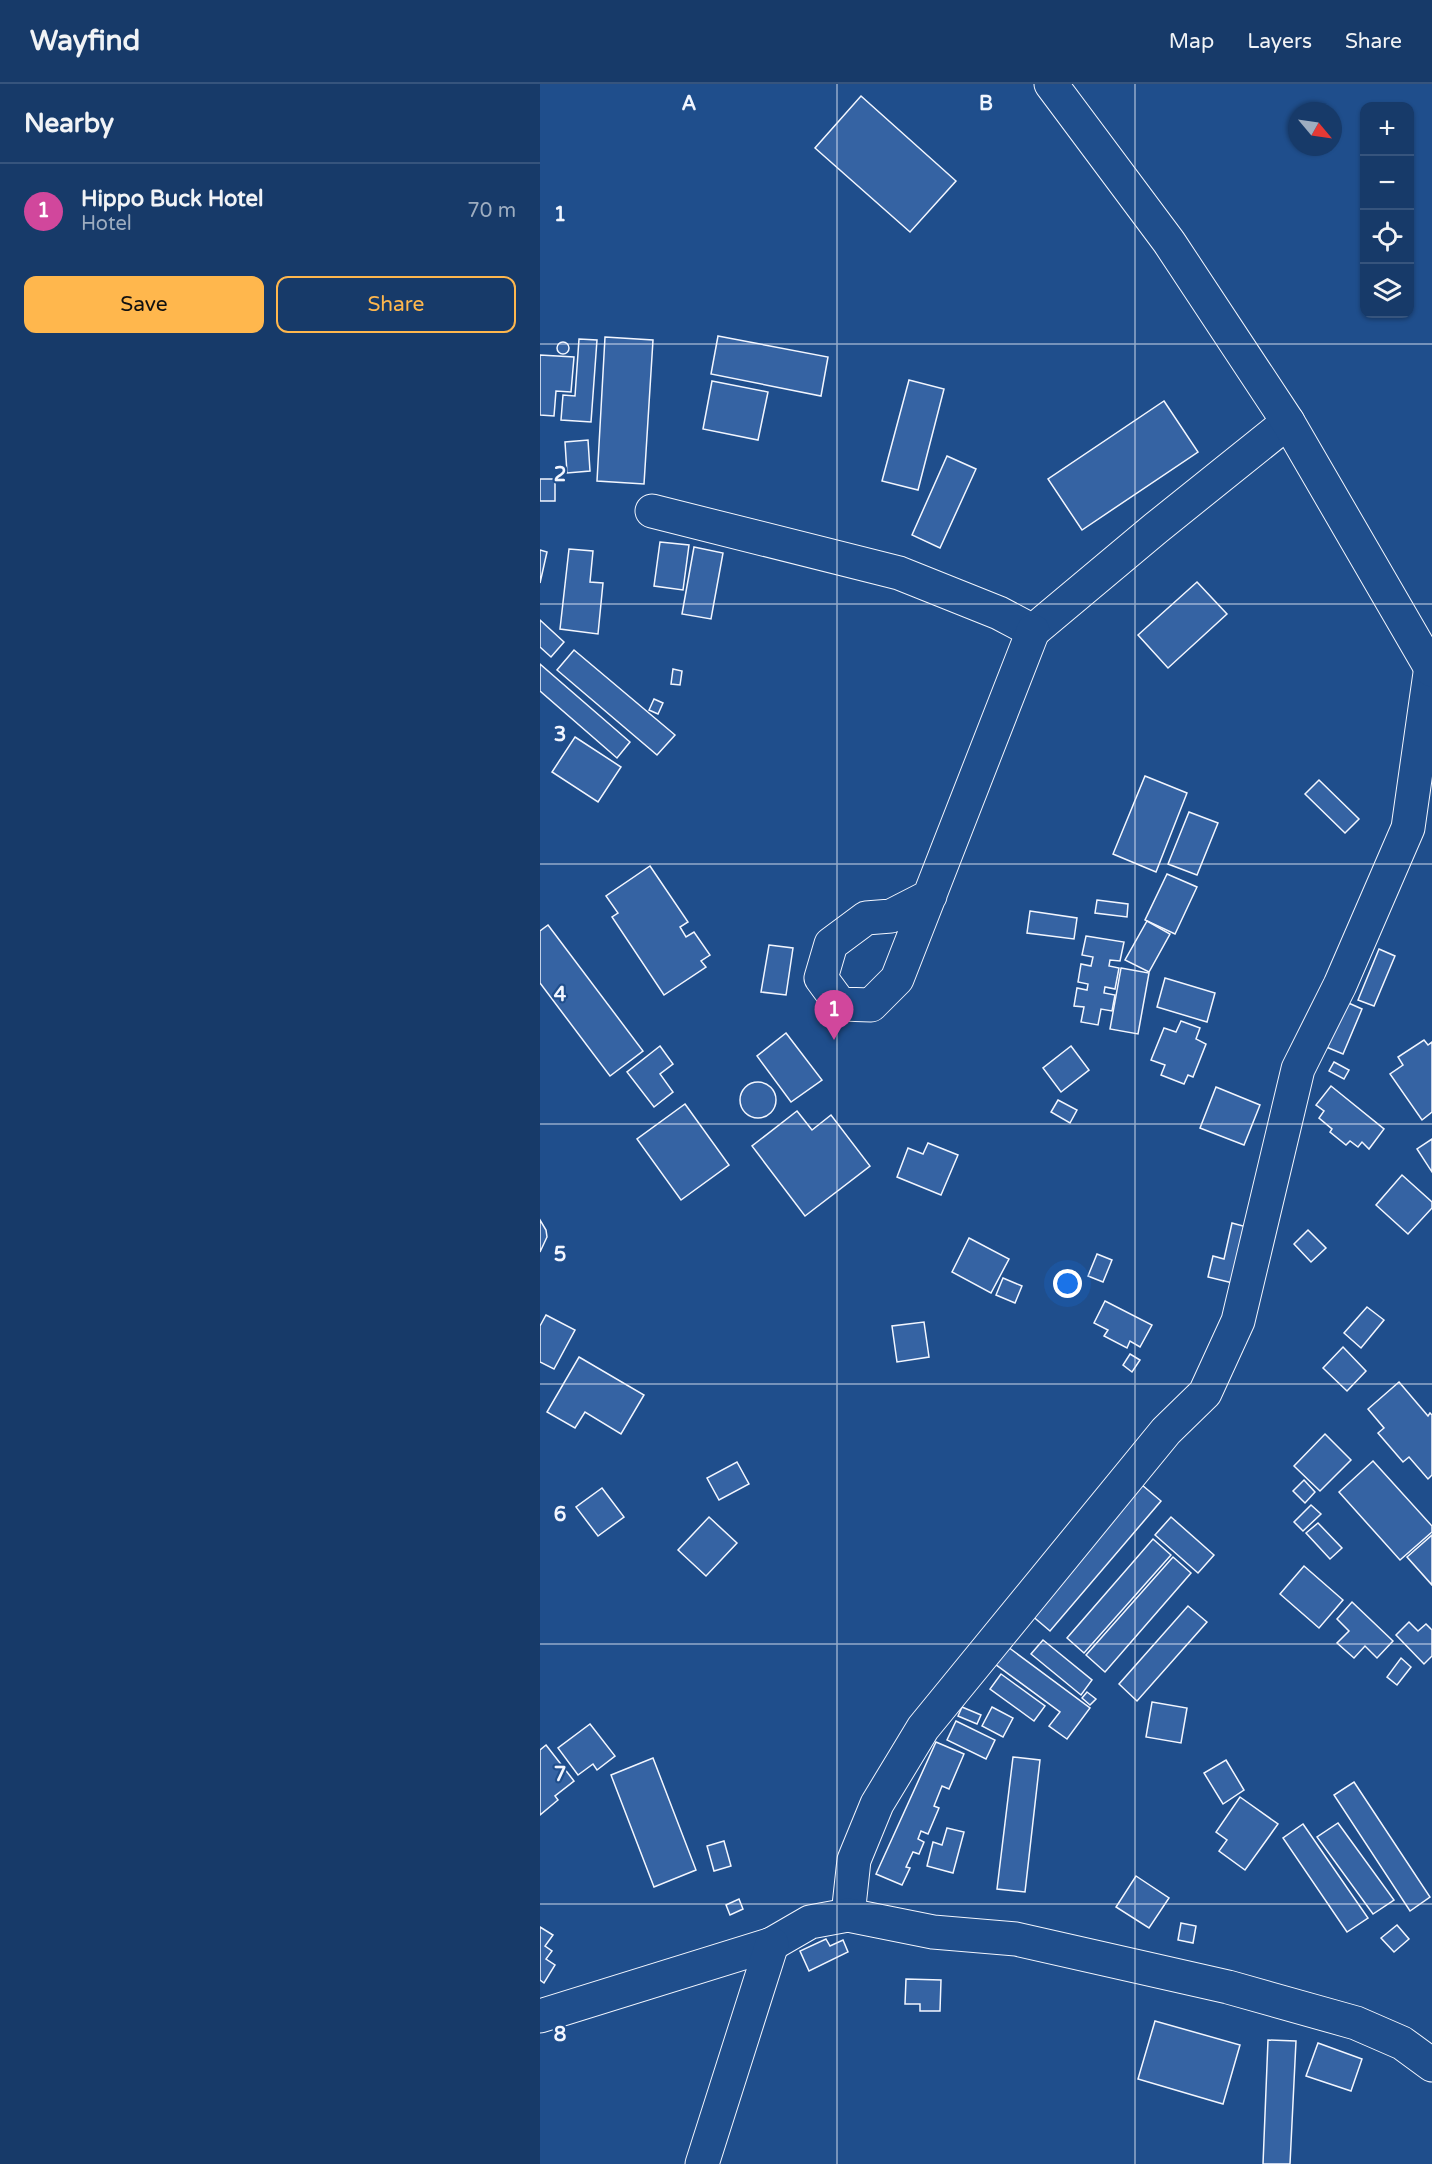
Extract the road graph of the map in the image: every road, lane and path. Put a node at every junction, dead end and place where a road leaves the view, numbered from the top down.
1 (1051, 84) edge
2 (1288, 422) junction
3 (652, 511) dead end
4 (1033, 631) junction
5 (1431, 665) edge
6 (930, 896) dead end
7 (848, 1915) junction
8 (772, 1944) junction
9 (540, 2016) edge
10 (1432, 2065) edge
11 (702, 2164) edge

1 - 2 main road
2 - 4 main road
2 - 5 main road
3 - 4 main road
4 - 6 main road
5 - 7 main road
7 - 8 main road
7 - 10 main road
8 - 9 main road
8 - 11 main road

